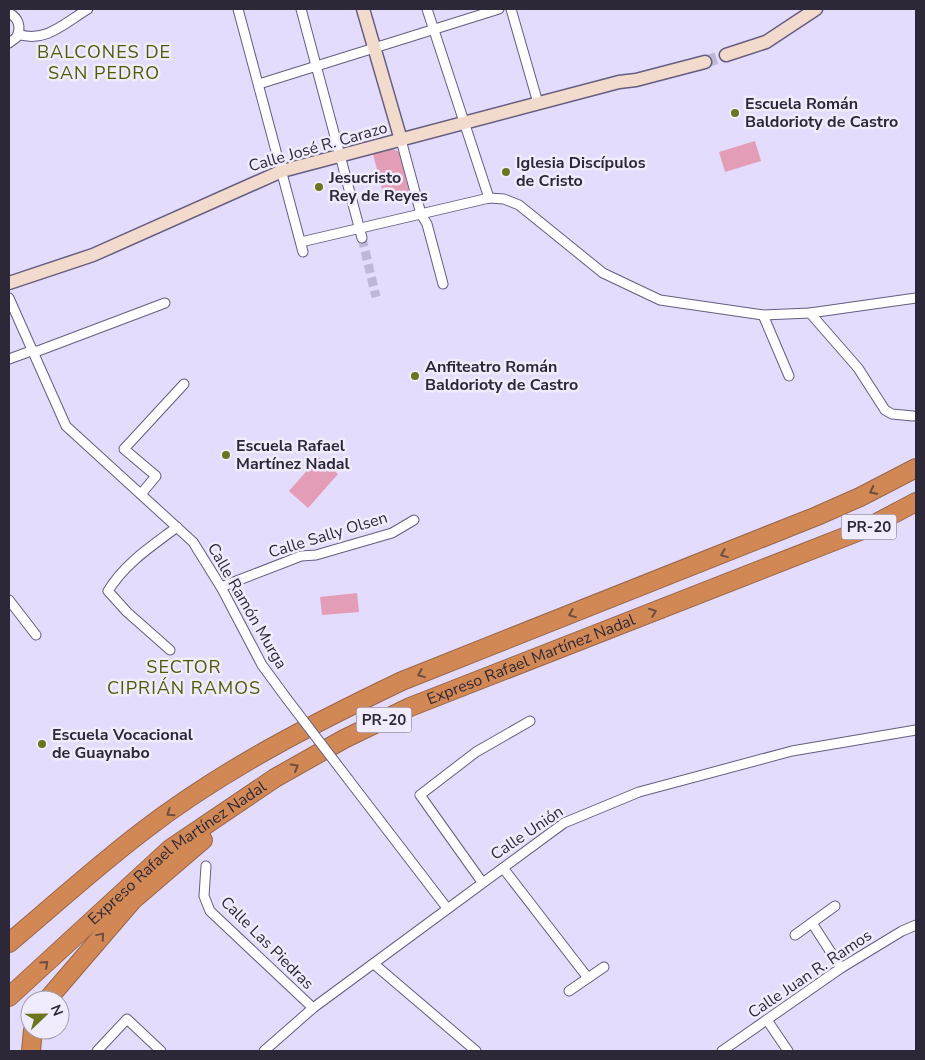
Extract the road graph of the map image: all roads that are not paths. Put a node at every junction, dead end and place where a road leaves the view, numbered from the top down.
1 (88, 9) edge
2 (238, 9) edge
3 (301, 9) edge
4 (363, 9) edge
5 (427, 9) edge
6 (499, 9) edge
7 (511, 9) edge
8 (804, 9) edge
9 (816, 9) edge
10 (9, 13) edge
11 (434, 30) junction
12 (18, 34) junction
13 (9, 43) edge
14 (375, 48) junction
15 (703, 58) tunnel mouth
16 (317, 66) junction
17 (259, 84) junction
18 (538, 103) junction
19 (464, 123) junction
20 (401, 140) junction
21 (341, 155) junction
22 (282, 171) junction
23 (489, 198) junction
24 (421, 214) junction
25 (360, 228) junction
26 (362, 238) tunnel mouth
27 (301, 242) junction
28 (303, 252) dead end
29 (9, 283) edge
30 (443, 284) dead end
31 (9, 298) edge
32 (916, 298) edge
33 (165, 303) dead end
34 (810, 313) junction
35 (763, 315) junction
36 (31, 351) junction
37 (9, 359) edge
38 (789, 376) dead end
39 (184, 384) dead end
40 (913, 416) dead end
41 (916, 468) edge
42 (141, 494) junction
43 (916, 502) edge
44 (414, 520) dead end
45 (177, 527) junction
46 (221, 587) junction
47 (9, 600) edge
48 (36, 635) dead end
49 (170, 650) dead end
50 (530, 721) dead end
51 (916, 730) edge
52 (275, 778) junction
53 (206, 866) dead end
54 (503, 868) junction
55 (482, 882) junction
56 (835, 906) dead end
57 (448, 908) junction
58 (812, 923) junction
59 (916, 925) edge
60 (795, 935) dead end
61 (9, 943) edge
62 (374, 964) junction
63 (604, 967) dead end
64 (841, 968) junction
65 (588, 978) junction
66 (56, 990) edge
67 (569, 991) dead end
68 (9, 997) edge
69 (313, 1008) junction
70 (767, 1020) junction
71 (97, 1051) edge
72 (161, 1051) edge
73 (264, 1051) edge
74 (476, 1051) edge
75 (722, 1051) edge
76 (788, 1051) edge

1 - 12 street
2 - 17 street
3 - 16 street
4 - 14 street
5 - 11 street
6 - 11 street
7 - 18 street
8 - 9 street
10 - 12 street
11 - 14 street
11 - 19 street
12 - 13 street
14 - 16 street
14 - 20 street
15 - 18 street, Calle José R. Carazo
16 - 17 street
16 - 21 street
17 - 22 street
18 - 19 street, Calle José R. Carazo
19 - 20 street, Calle José R. Carazo
19 - 23 street
20 - 21 street, Calle José R. Carazo
20 - 24 street
21 - 22 street, Calle José R. Carazo
21 - 25 street
22 - 27 street
22 - 29 street, Calle José R. Carazo
23 - 24 street
23 - 35 street
24 - 25 street
24 - 30 street
25 - 26 street
25 - 27 street
27 - 28 street
31 - 36 street, Calle Ramón Murga
32 - 34 street
33 - 36 street
34 - 35 street
34 - 40 street
35 - 38 street
36 - 37 street
36 - 42 street, Calle Ramón Murga
39 - 42 street
41 -> 61 highway, Expreso Rafael Martínez Nadal / PR-20
42 - 45 street, Calle Ramón Murga
52 -> 43 highway, Expreso Rafael Martínez Nadal / PR-20
44 - 46 street, Calle Sally Olsen
45 - 46 street, Calle Ramón Murga
45 - 49 street
46 - 57 street, Calle Ramón Murga, bridge
47 - 48 street
50 - 55 street
51 - 54 street, Calle Unión
66 -> 52 highway
68 -> 52 highway, Expreso Rafael Martínez Nadal / PR-20
53 - 69 street, Calle Las Piedras
54 - 55 street, Calle Unión
54 - 65 street
55 - 57 street, Calle Unión
56 - 58 street
57 - 62 street, Calle Unión
58 - 60 street
58 - 64 street
59 - 64 street, Calle Juan R. Ramos
62 - 69 street, Calle Unión
62 - 74 street
63 - 65 street
64 - 70 street, Calle Juan R. Ramos
65 - 67 street
69 - 73 street, Calle Unión
70 - 75 street, Calle Juan R. Ramos
70 - 76 street
71 - 72 street

